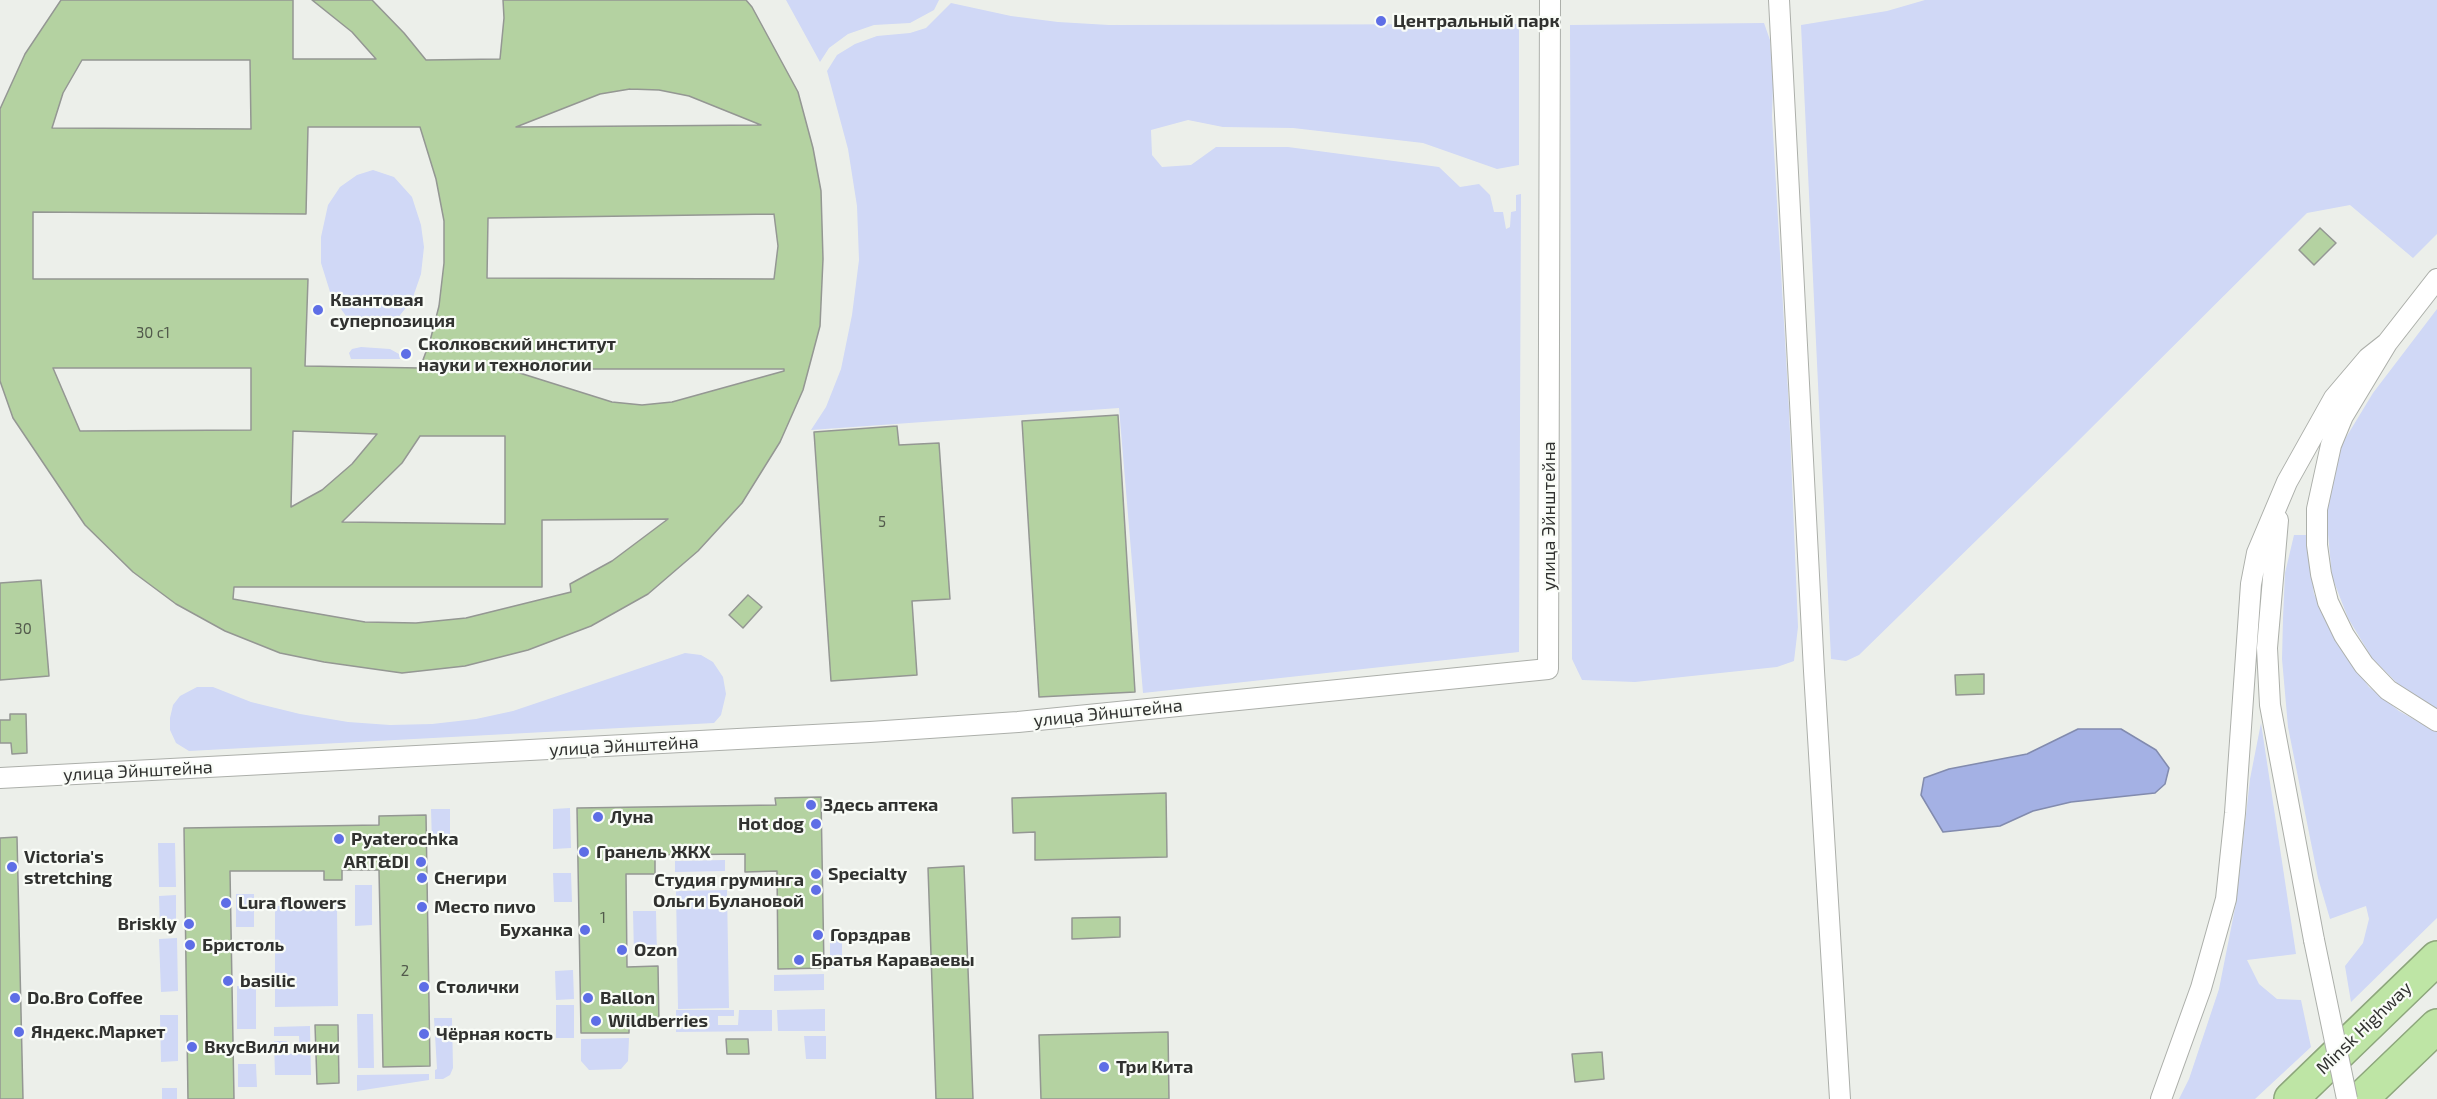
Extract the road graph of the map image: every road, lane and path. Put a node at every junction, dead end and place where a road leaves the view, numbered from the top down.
1 (1550, 0) edge
2 (1779, 0) edge
3 (2437, 279) edge
4 (2387, 343) junction
5 (2280, 503) junction
6 (2437, 721) edge
7 (0, 778) edge
8 (2437, 957) edge
9 (2437, 1026) edge
10 (1840, 1099) edge
11 (2161, 1099) edge
12 (2291, 1099) edge
13 (2347, 1099) edge
14 (2361, 1099) edge

1 - 7 street, улица Эйнштейна
2 - 10 street
3 - 4 street
4 - 5 street
4 - 6 street
5 - 11 street
5 - 13 street, bridge
8 - 12 highway, Minsk Highway
9 - 14 highway

